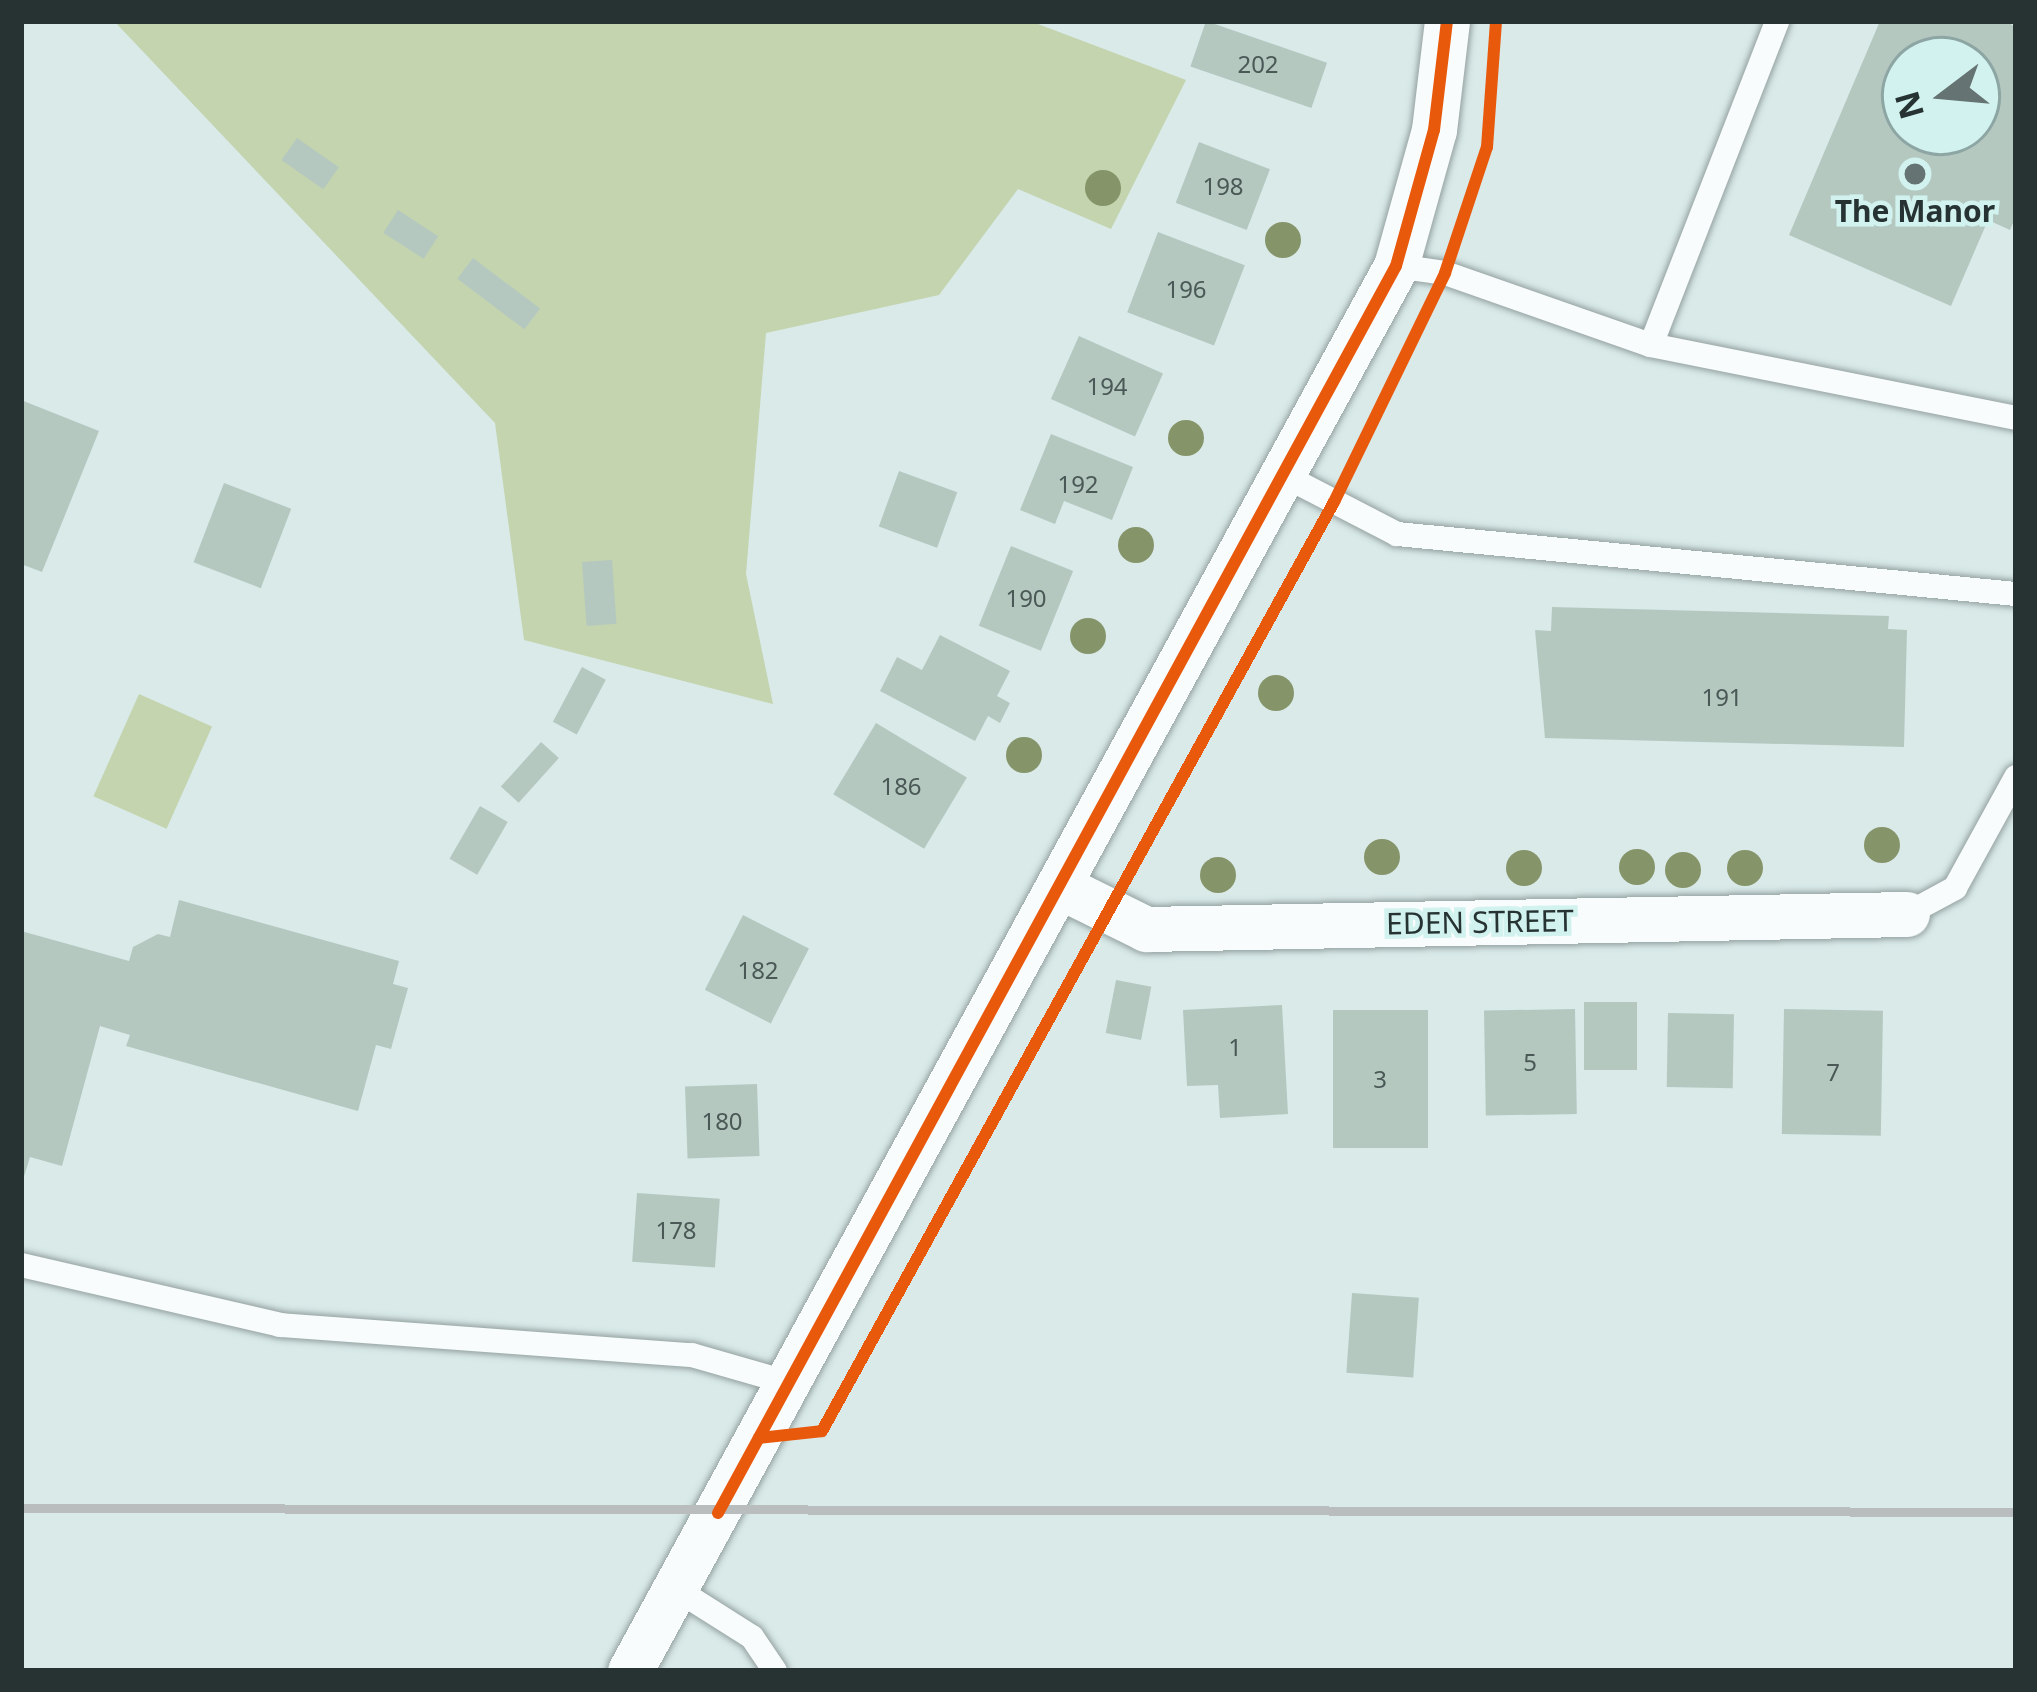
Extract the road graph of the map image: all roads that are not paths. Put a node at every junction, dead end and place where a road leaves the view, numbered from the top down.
1 (1447, 21) edge
2 (1777, 21) edge
3 (1396, 266) junction
4 (1651, 345) junction
5 (2016, 418) edge
6 (1285, 476) junction
7 (2016, 594) edge
8 (2016, 777) edge
9 (1063, 888) junction
10 (1907, 914) joint
11 (21, 1265) edge
12 (789, 1383) junction
13 (676, 1588) junction
14 (630, 1671) edge
15 (775, 1671) edge

1 - 3 street
2 - 4 lane
3 - 4 lane
3 - 6 street
4 - 5 lane
6 - 7 lane
6 - 9 street
8 - 10 lane
9 - 10 street, EDEN STREET
9 - 12 street
11 - 12 lane
12 - 13 street
13 - 14 street
13 - 15 lane

